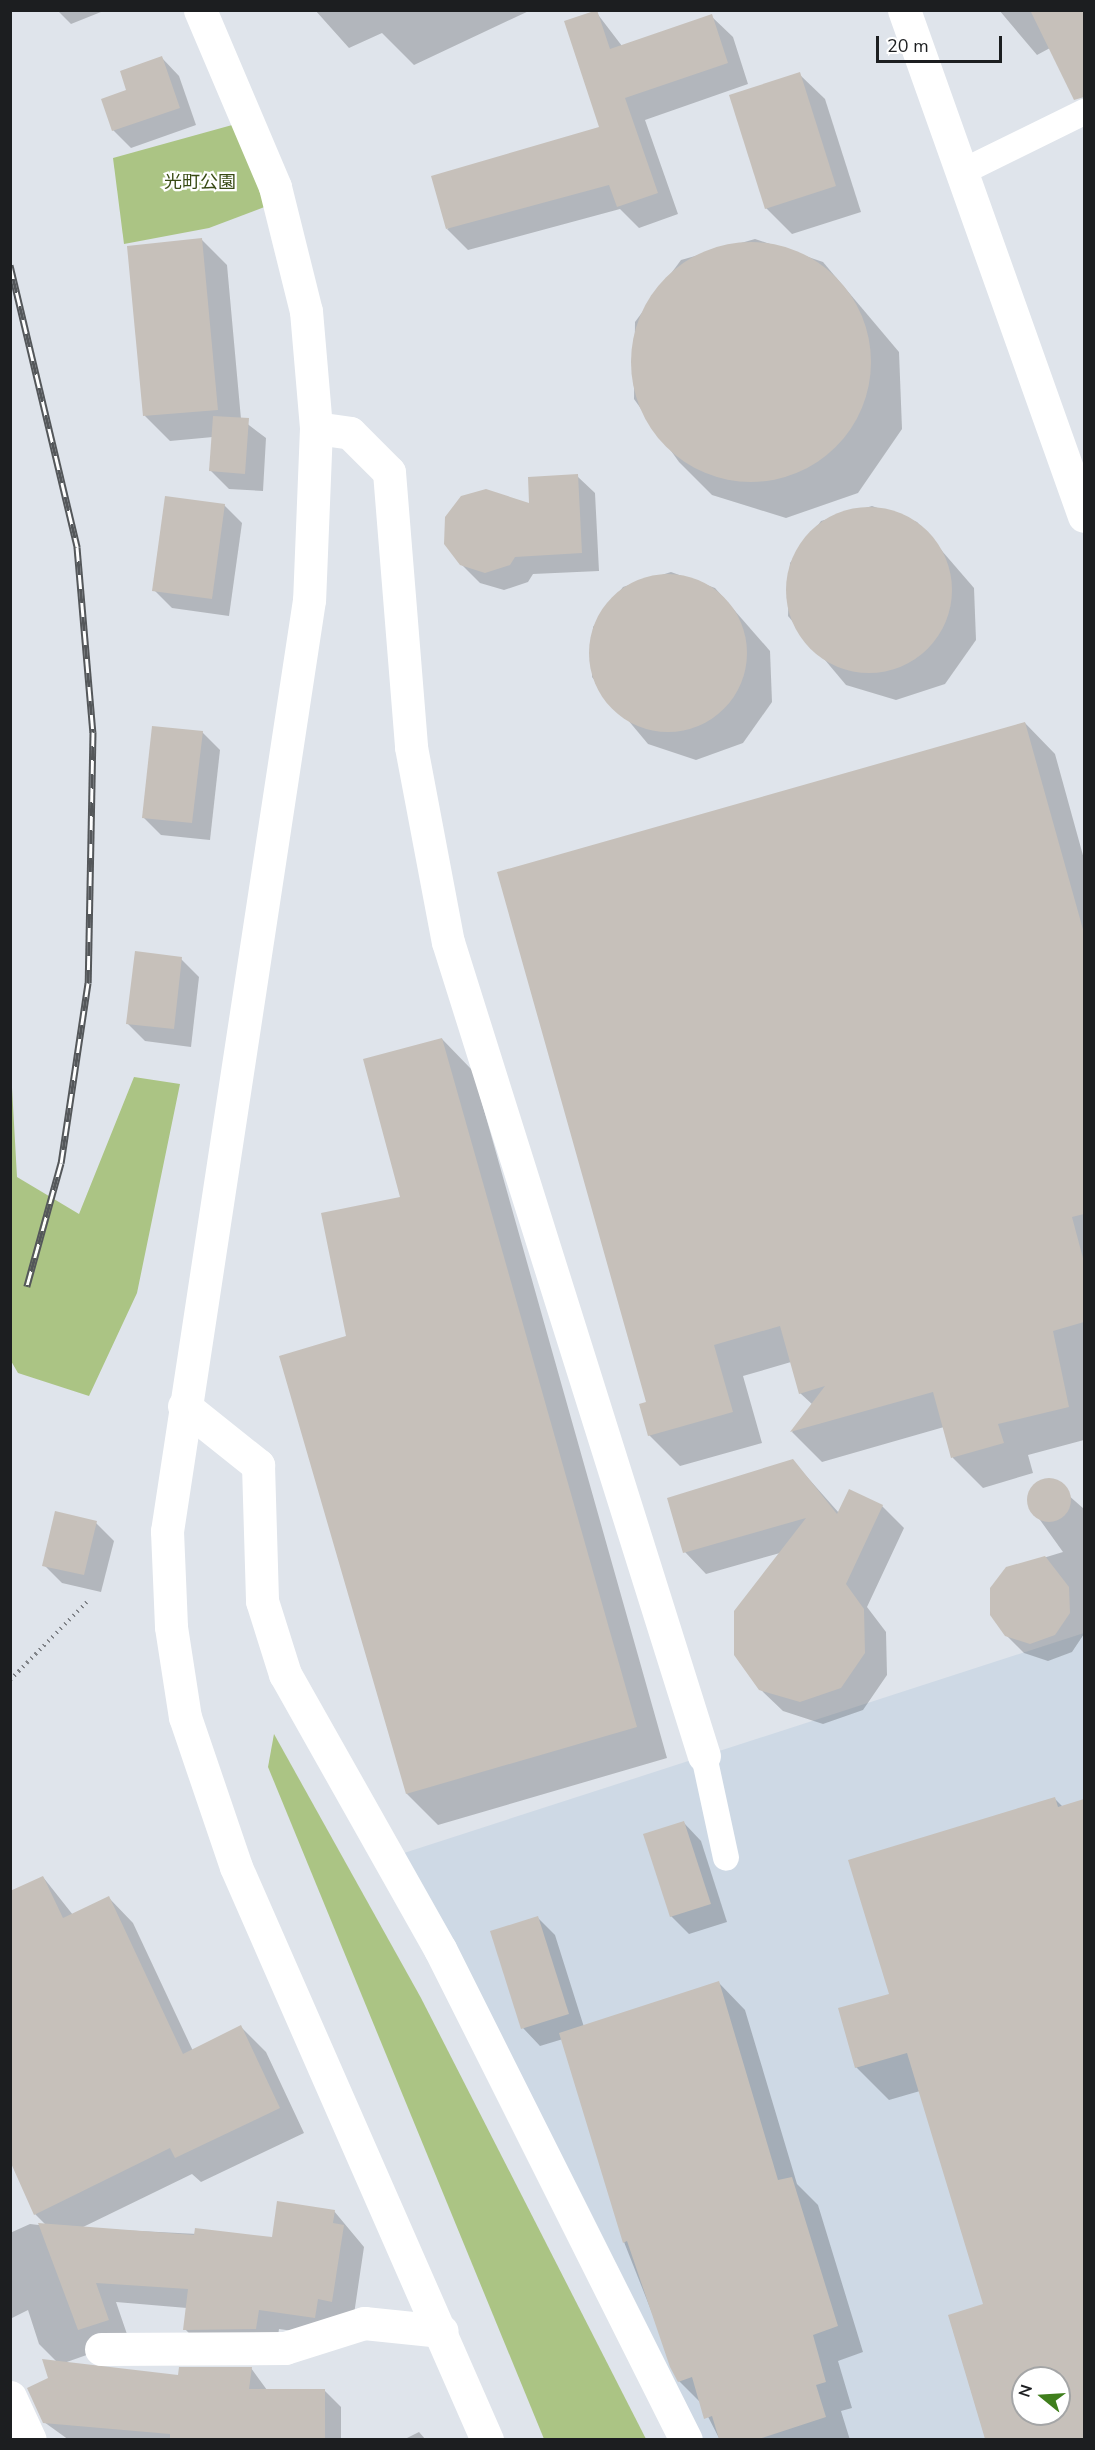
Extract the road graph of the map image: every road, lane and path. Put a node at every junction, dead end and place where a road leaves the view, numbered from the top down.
1 (200, 10) edge
2 (903, 10) edge
3 (1084, 112) edge
4 (960, 173) junction
5 (316, 428) junction
6 (1084, 516) edge
7 (184, 1406) junction
8 (88, 1600) dead end
9 (10, 1680) edge
10 (704, 1756) joint
11 (726, 1858) dead end
12 (442, 2331) junction
13 (101, 2349) dead end
14 (10, 2397) edge
15 (30, 2439) edge
16 (487, 2439) edge
17 (686, 2439) edge

1 - 5 street
2 - 4 street
3 - 4 lane
4 - 6 street
5 - 7 street
5 - 10 street
7 - 12 street
7 - 17 street
8 - 9 path
10 - 11 lane
12 - 13 street
12 - 16 street
14 - 15 street

